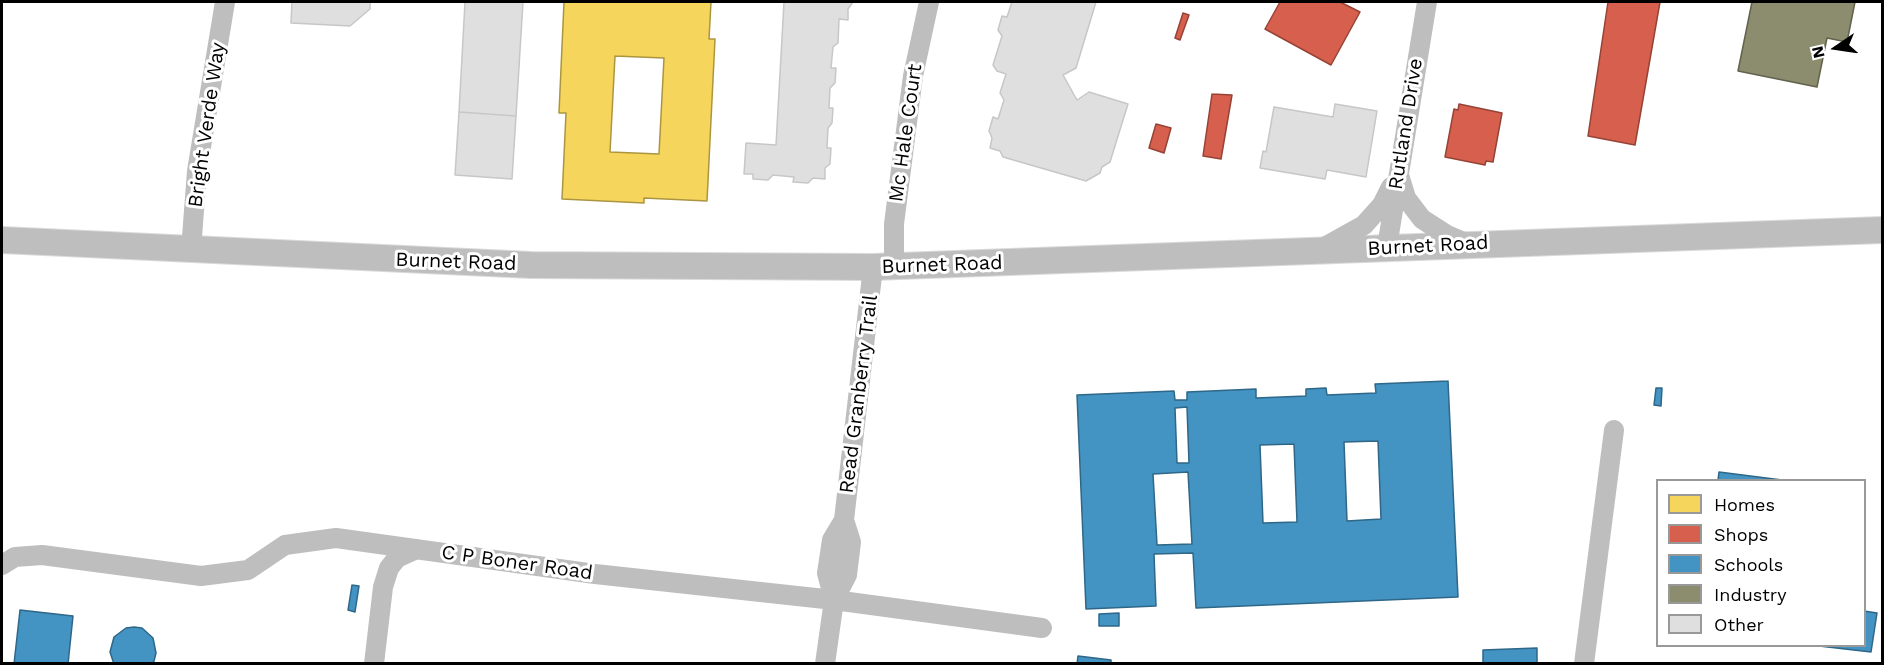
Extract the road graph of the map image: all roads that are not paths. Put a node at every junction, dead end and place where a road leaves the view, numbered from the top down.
1 (225, 2) edge
2 (929, 2) edge
3 (1427, 2) edge
4 (1398, 171) junction
5 (1882, 230) edge
6 (2, 240) edge
7 (1468, 244) junction
8 (1387, 247) junction
9 (191, 250) junction
10 (1319, 250) junction
11 (883, 267) junction
12 (1614, 430) dead end
13 (417, 549) junction
14 (2, 565) edge
15 (834, 600) junction
16 (1042, 628) dead end
17 (374, 663) edge
18 (825, 663) edge
19 (1584, 663) edge

1 - 9 street, Bright Verde Way
2 - 11 street, Mc Hale Court
3 - 4 street, Rutland Drive
4 - 7 street
4 - 8 street, Rutland Drive
4 - 10 street
5 - 7 main road, Burnet Road
6 - 9 main road, Burnet Road
7 - 8 main road, Burnet Road
8 - 10 main road, Burnet Road
9 - 11 main road, Burnet Road
10 - 11 main road, Burnet Road
11 - 15 street, Read Granberry Trail
12 - 19 street
13 - 14 street, C P Boner Road
13 - 15 street, C P Boner Road
13 - 17 street
15 - 16 street, C P Boner Road
15 - 18 street, Read Granberry Trail

